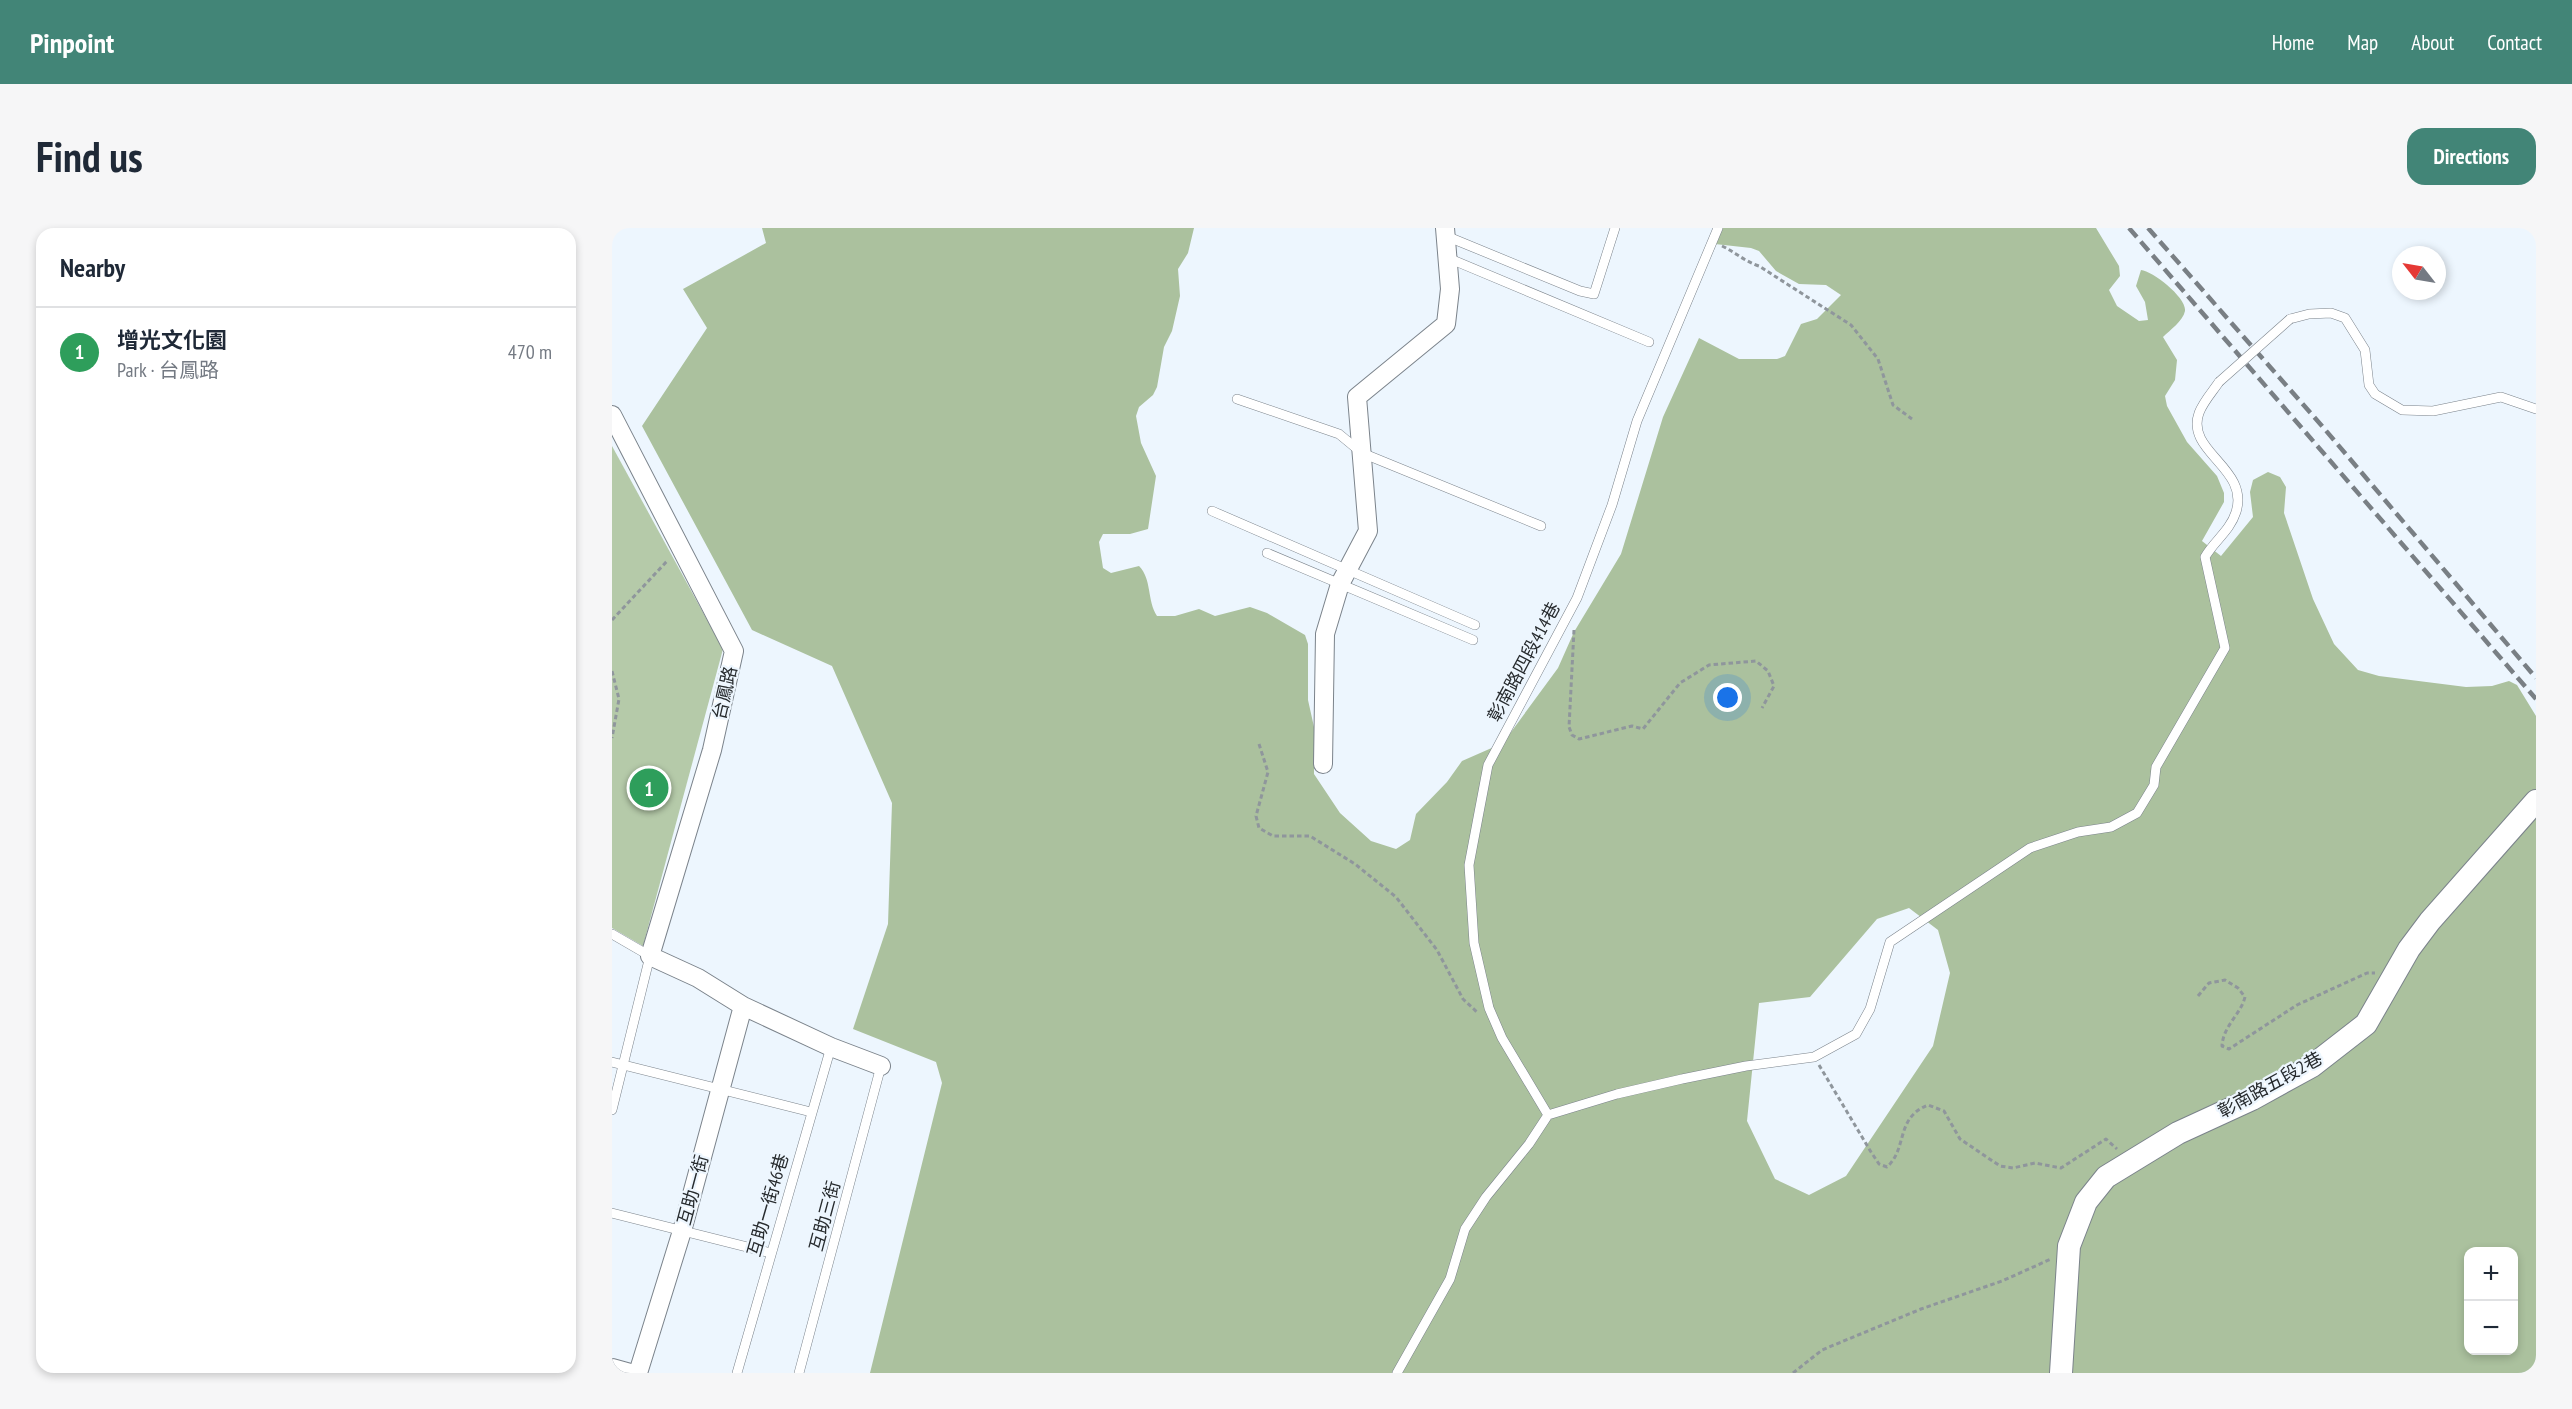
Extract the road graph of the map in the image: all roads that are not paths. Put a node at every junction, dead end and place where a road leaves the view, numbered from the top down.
1 (1615, 228) edge
2 (1718, 228) edge
3 (1445, 232) edge
4 (1448, 258) junction
5 (1649, 342) dead end
6 (1237, 399) dead end
7 (2536, 408) edge
8 (612, 415) edge
9 (1362, 453) junction
10 (1212, 511) dead end
11 (1541, 526) dead end
12 (1267, 553) dead end
13 (1344, 577) junction
14 (1475, 625) dead end
15 (1473, 640) dead end
16 (1323, 764) dead end
17 (2536, 801) edge
18 (612, 934) edge
19 (650, 956) junction
20 (743, 1006) junction
21 (831, 1047) junction
22 (612, 1062) edge
23 (624, 1066) junction
24 (881, 1066) joint
25 (721, 1088) junction
26 (612, 1110) edge
27 (811, 1112) junction
28 (1548, 1115) junction
29 (612, 1214) edge
30 (682, 1231) junction
31 (771, 1253) junction
32 (612, 1368) edge
33 (630, 1373) edge
34 (638, 1373) edge
35 (737, 1373) edge
36 (799, 1373) edge
37 (1397, 1373) edge
38 (2061, 1373) edge

1 - 3 lane
2 - 28 lane, 彰南路四段414巷
3 - 4 street
4 - 5 lane
4 - 9 street
6 - 9 lane
7 - 28 lane, bridge
8 - 19 street, 台鳳路
9 - 11 lane
9 - 13 street
10 - 13 lane
12 - 13 lane
13 - 14 lane
13 - 15 lane
13 - 16 street
17 - 38 street, 彰南路五段2巷
18 - 19 lane
19 - 20 street
19 - 23 lane
20 - 21 street
20 - 25 street, 互助一街
21 - 24 street
21 - 27 lane, 互助一街46巷
22 - 23 lane
23 - 25 lane
23 - 26 lane
24 - 36 lane, 互助三街
25 - 27 lane
25 - 30 street, 互助一街
27 - 31 lane, 互助一街46巷
28 - 37 lane
29 - 30 lane
30 - 31 lane
30 - 34 street, 互助一街
31 - 35 lane, 互助一街46巷
32 - 33 street

